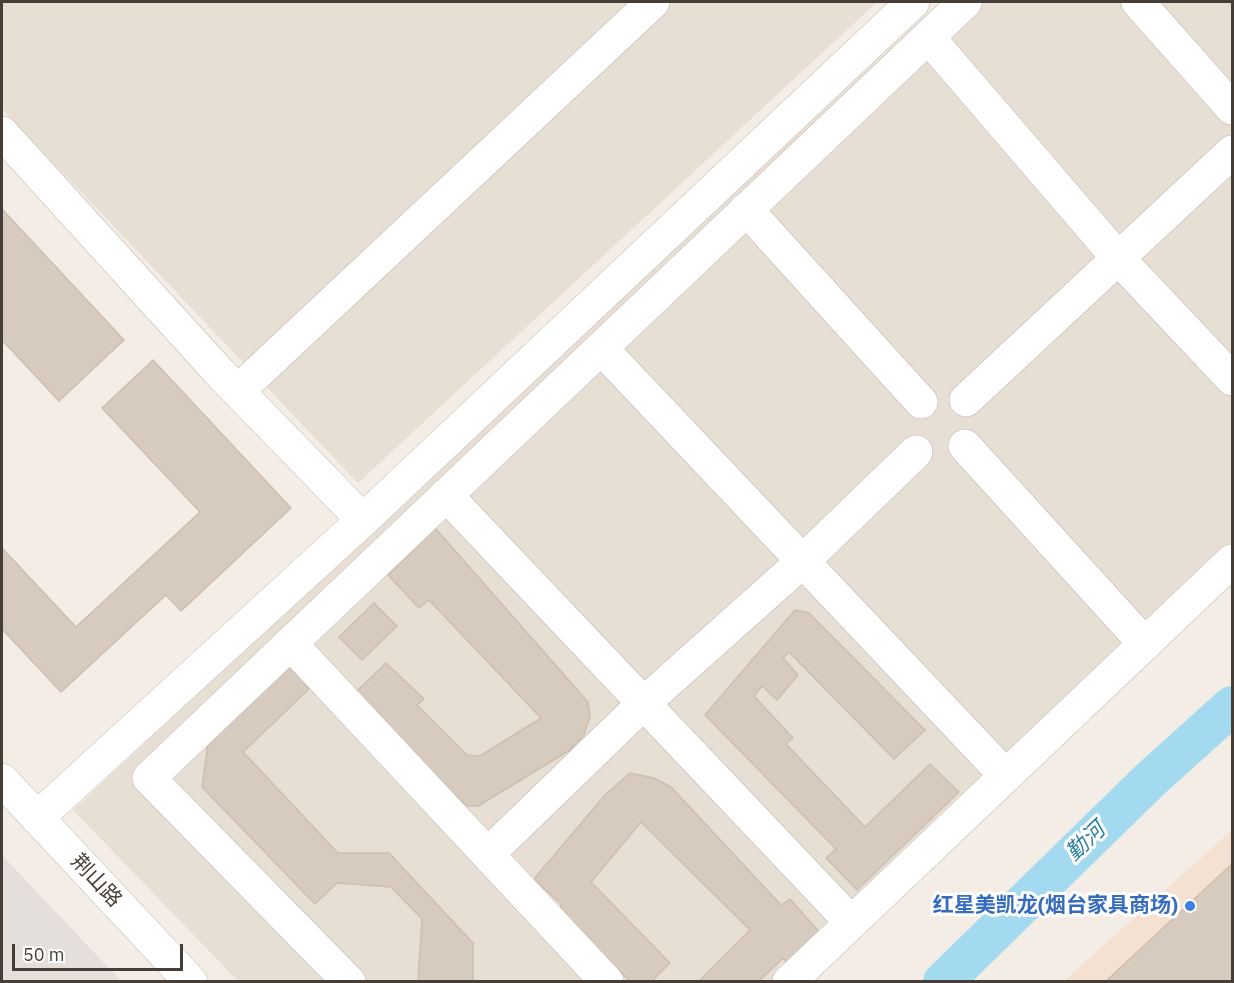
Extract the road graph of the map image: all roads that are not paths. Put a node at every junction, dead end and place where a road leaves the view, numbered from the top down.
1 (653, 2) edge
2 (912, 2) edge
3 (966, 2) edge
4 (1138, 2) edge
5 (928, 37) junction
6 (1233, 108) edge
7 (2, 133) edge
8 (1233, 152) edge
9 (746, 209) junction
10 (1118, 258) junction
11 (601, 348) junction
12 (1233, 379) edge
13 (238, 391) junction
14 (966, 400) junction
15 (921, 402) junction
16 (965, 446) junction
17 (916, 452) junction
18 (446, 495) junction
19 (363, 520) junction
20 (803, 561) junction
21 (1233, 561) edge
22 (290, 643) junction
23 (1145, 644) junction
24 (644, 703) junction
25 (1006, 776) junction
26 (2, 780) edge
27 (37, 818) junction
28 (488, 854) junction
29 (851, 922) junction
30 (191, 981) edge
31 (349, 981) edge
32 (607, 981) edge
33 (789, 981) edge

1 - 13 street
2 - 19 street
3 - 5 street
4 - 6 street
5 - 9 street
5 - 10 street
7 - 13 street
8 - 10 street
9 - 11 street
9 - 15 street
10 - 12 street
10 - 14 street
11 - 18 street
11 - 20 street
13 - 19 street
14 - 15 street
14 - 16 street
15 - 17 street
16 - 17 street
16 - 23 street
17 - 20 street
18 - 22 street
18 - 24 street
19 - 27 street
20 - 24 street
20 - 25 street
21 - 23 street
22 - 28 street
22 - 31 street
23 - 25 street
24 - 28 street
24 - 29 street
25 - 29 street
26 - 27 street, 荆山路
27 - 30 street, 荆山路
28 - 32 street
29 - 33 street

